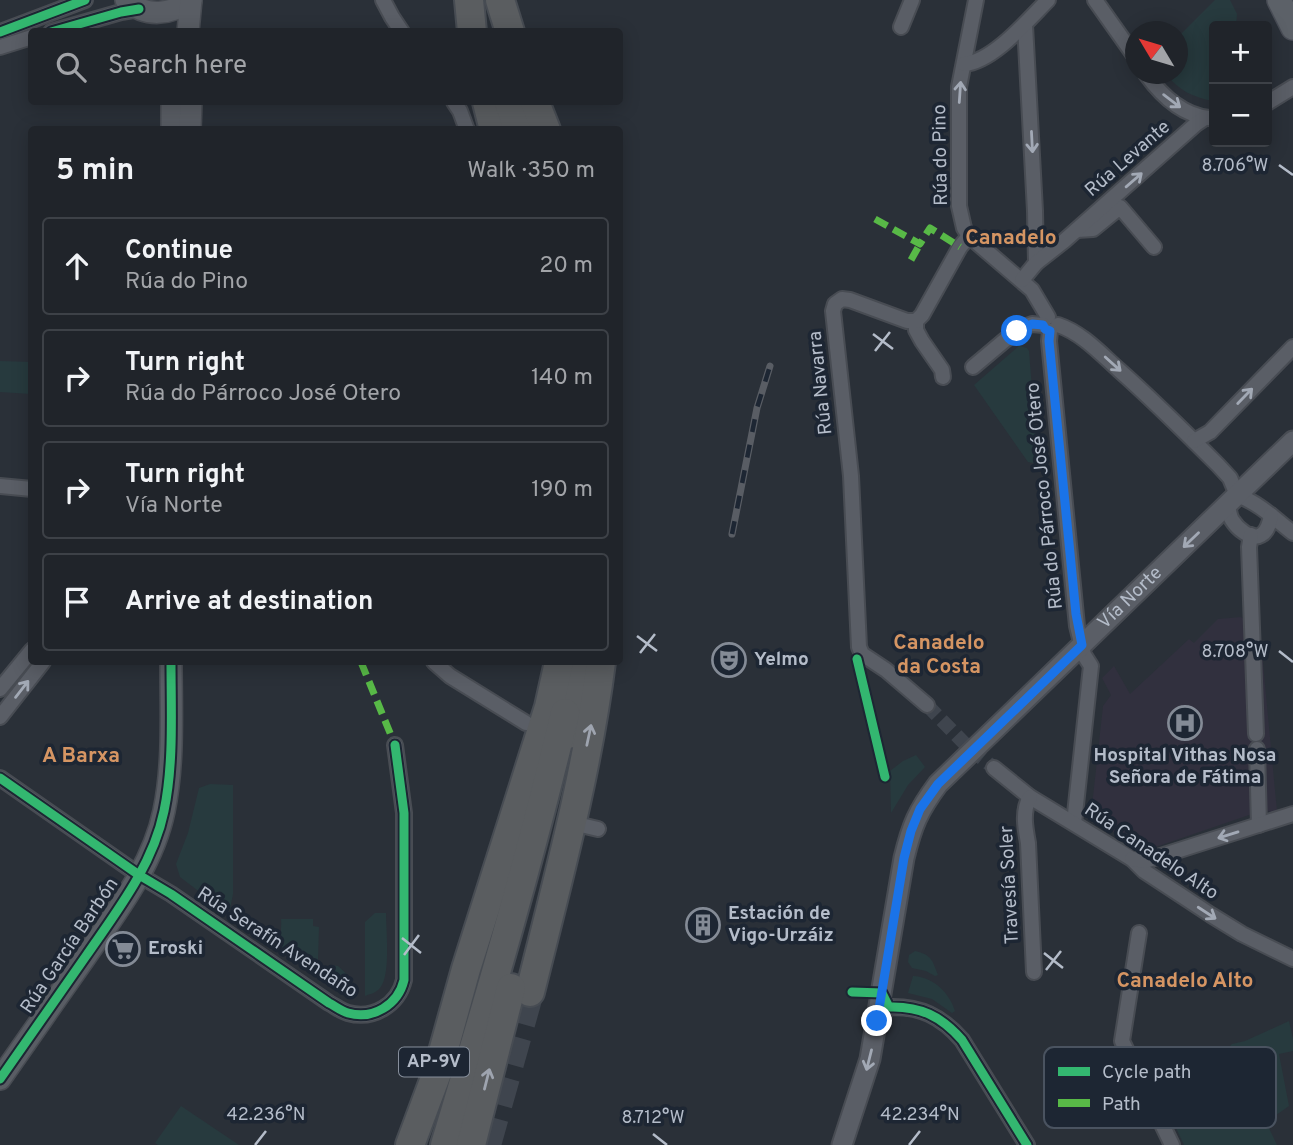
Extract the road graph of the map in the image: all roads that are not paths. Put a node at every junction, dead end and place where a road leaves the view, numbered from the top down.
1 (85, 0) edge
2 (191, 0) edge
3 (383, 0) edge
4 (469, 0) edge
5 (493, 0) edge
6 (500, 0) edge
7 (912, 0) edge
8 (976, 0) edge
9 (1048, 0) edge
10 (1096, 0) edge
11 (1279, 0) edge
12 (140, 7) edge
13 (1025, 25) junction
14 (901, 27) dead end
15 (65, 28) edge
16 (166, 28) edge
17 (188, 28) edge
18 (399, 28) edge
19 (472, 28) edge
20 (495, 28) edge
21 (509, 28) edge
22 (1293, 28) edge
23 (0, 32) edge
24 (28, 38) edge
25 (1125, 42) edge
26 (0, 47) edge
27 (964, 64) junction
28 (1154, 84) edge
29 (1293, 87) edge
30 (1272, 100) edge
31 (172, 105) edge
32 (191, 105) edge
33 (456, 105) edge
34 (488, 105) edge
35 (510, 105) edge
36 (536, 105) edge
37 (1209, 118) edge
38 (1209, 118) edge
39 (172, 126) edge
40 (190, 126) edge
41 (466, 126) edge
42 (493, 126) edge
43 (516, 126) edge
44 (544, 126) edge
45 (1077, 230) junction
46 (1036, 235) junction
47 (969, 236) junction
48 (1060, 245) junction
49 (1154, 247) dead end
50 (1036, 263) junction
51 (1022, 280) junction
52 (916, 321) junction
53 (1050, 324) junction
54 (1293, 347) edge
55 (973, 366) dead end
56 (943, 377) dead end
57 (1195, 441) junction
58 (1293, 441) edge
59 (0, 486) edge
60 (28, 489) edge
61 (1233, 499) junction
62 (1271, 515) junction
63 (1293, 533) edge
64 (1251, 535) junction
65 (1082, 645) junction
66 (28, 655) edge
67 (41, 665) edge
68 (171, 665) edge
69 (437, 665) edge
70 (558, 665) edge
71 (567, 665) edge
72 (577, 665) edge
73 (578, 665) edge
74 (601, 665) edge
75 (0, 689) edge
76 (927, 705) tunnel mouth
77 (0, 717) edge
78 (526, 723) dead end
79 (1256, 734) dead end
80 (395, 745) dead end
81 (1257, 749) dead end
82 (994, 768) tunnel mouth
83 (0, 778) edge
84 (1030, 797) junction
85 (1293, 814) edge
86 (575, 822) junction
87 (1074, 822) junction
88 (1259, 825) junction
89 (598, 829) dead end
90 (1160, 856) junction
91 (1132, 859) junction
92 (139, 876) junction
93 (1153, 877) junction
94 (1139, 933) dead end
95 (1293, 959) edge
96 (1034, 972) dead end
97 (530, 992) tunnel mouth
98 (458, 1000) junction
99 (883, 1007) junction
100 (1125, 1047) edge
101 (0, 1079) edge
102 (1164, 1128) edge
103 (402, 1145) edge
104 (410, 1145) edge
105 (430, 1145) edge
106 (445, 1145) edge
107 (471, 1145) edge
108 (842, 1145) edge
109 (1027, 1145) edge
110 (1172, 1145) edge

1 - 23 street
2 - 12 main road
2 - 17 main road
3 - 18 street
4 - 19 highway
5 - 20 highway
6 - 21 highway
7 - 14 street
8 - 27 street, Rúa do Pino
9 - 13 street
10 - 25 street
11 - 22 main road
12 - 15 street
12 - 16 main road
13 - 27 street
13 -> 46 street
24 - 26 street
47 -> 27 street, Rúa do Pino
28 -> 37 street
29 - 30 street
31 - 39 main road
32 - 40 main road
33 - 41 street
34 - 42 highway
35 - 43 highway
36 - 44 highway
45 -> 38 street, Rúa Levante
45 - 48 street, Rúa Levante
45 - 49 street, Rúa Levante
46 - 48 street
46 - 50 street
47 - 51 street
47 - 52 street
48 - 50 street, Rúa Levante
50 - 51 street, Rúa Levante
51 - 53 street
52 - 56 street
52 - 76 street, Rúa Navarra
53 - 55 street
53 -> 57 street
53 - 65 street, Rúa do Párroco José Otero
57 -> 54 street
57 - 61 street
58 - 61 street, Vía Norte
59 - 60 street
61 - 62 street
61 - 64 street
61 -> 65 street, Vía Norte
62 - 63 street
62 - 64 street
64 - 79 street
65 - 87 street, Rúa do Párroco José Otero
65 - 99 street, Vía Norte
66 - 75 street
77 -> 67 street
68 - 92 main road, Rúa García Barbón
69 - 78 street
70 - 98 highway
71 - 105 highway
72 - 106 highway
107 -> 73 highway
86 -> 74 highway
80 - 92 street, Rúa Serafín Avendaño
81 - 88 street
82 - 84 street, Rúa Canadelo Alto
83 - 92 street, Rúa Serafín Avendaño
84 - 87 street, Rúa Canadelo Alto
84 - 96 street, Travesía Soler
85 - 88 street
86 - 89 street
86 - 97 highway
87 - 91 street, Rúa Canadelo Alto
88 -> 90 street
90 - 91 street
90 - 93 street
91 - 93 street, Rúa Canadelo Alto
92 - 101 main road, Rúa García Barbón
93 -> 95 street, Rúa Canadelo Alto
94 - 100 street
98 - 103 highway, AP-9V
98 - 104 highway
99 -> 108 street, Vía Norte
99 - 109 street
102 - 110 street

